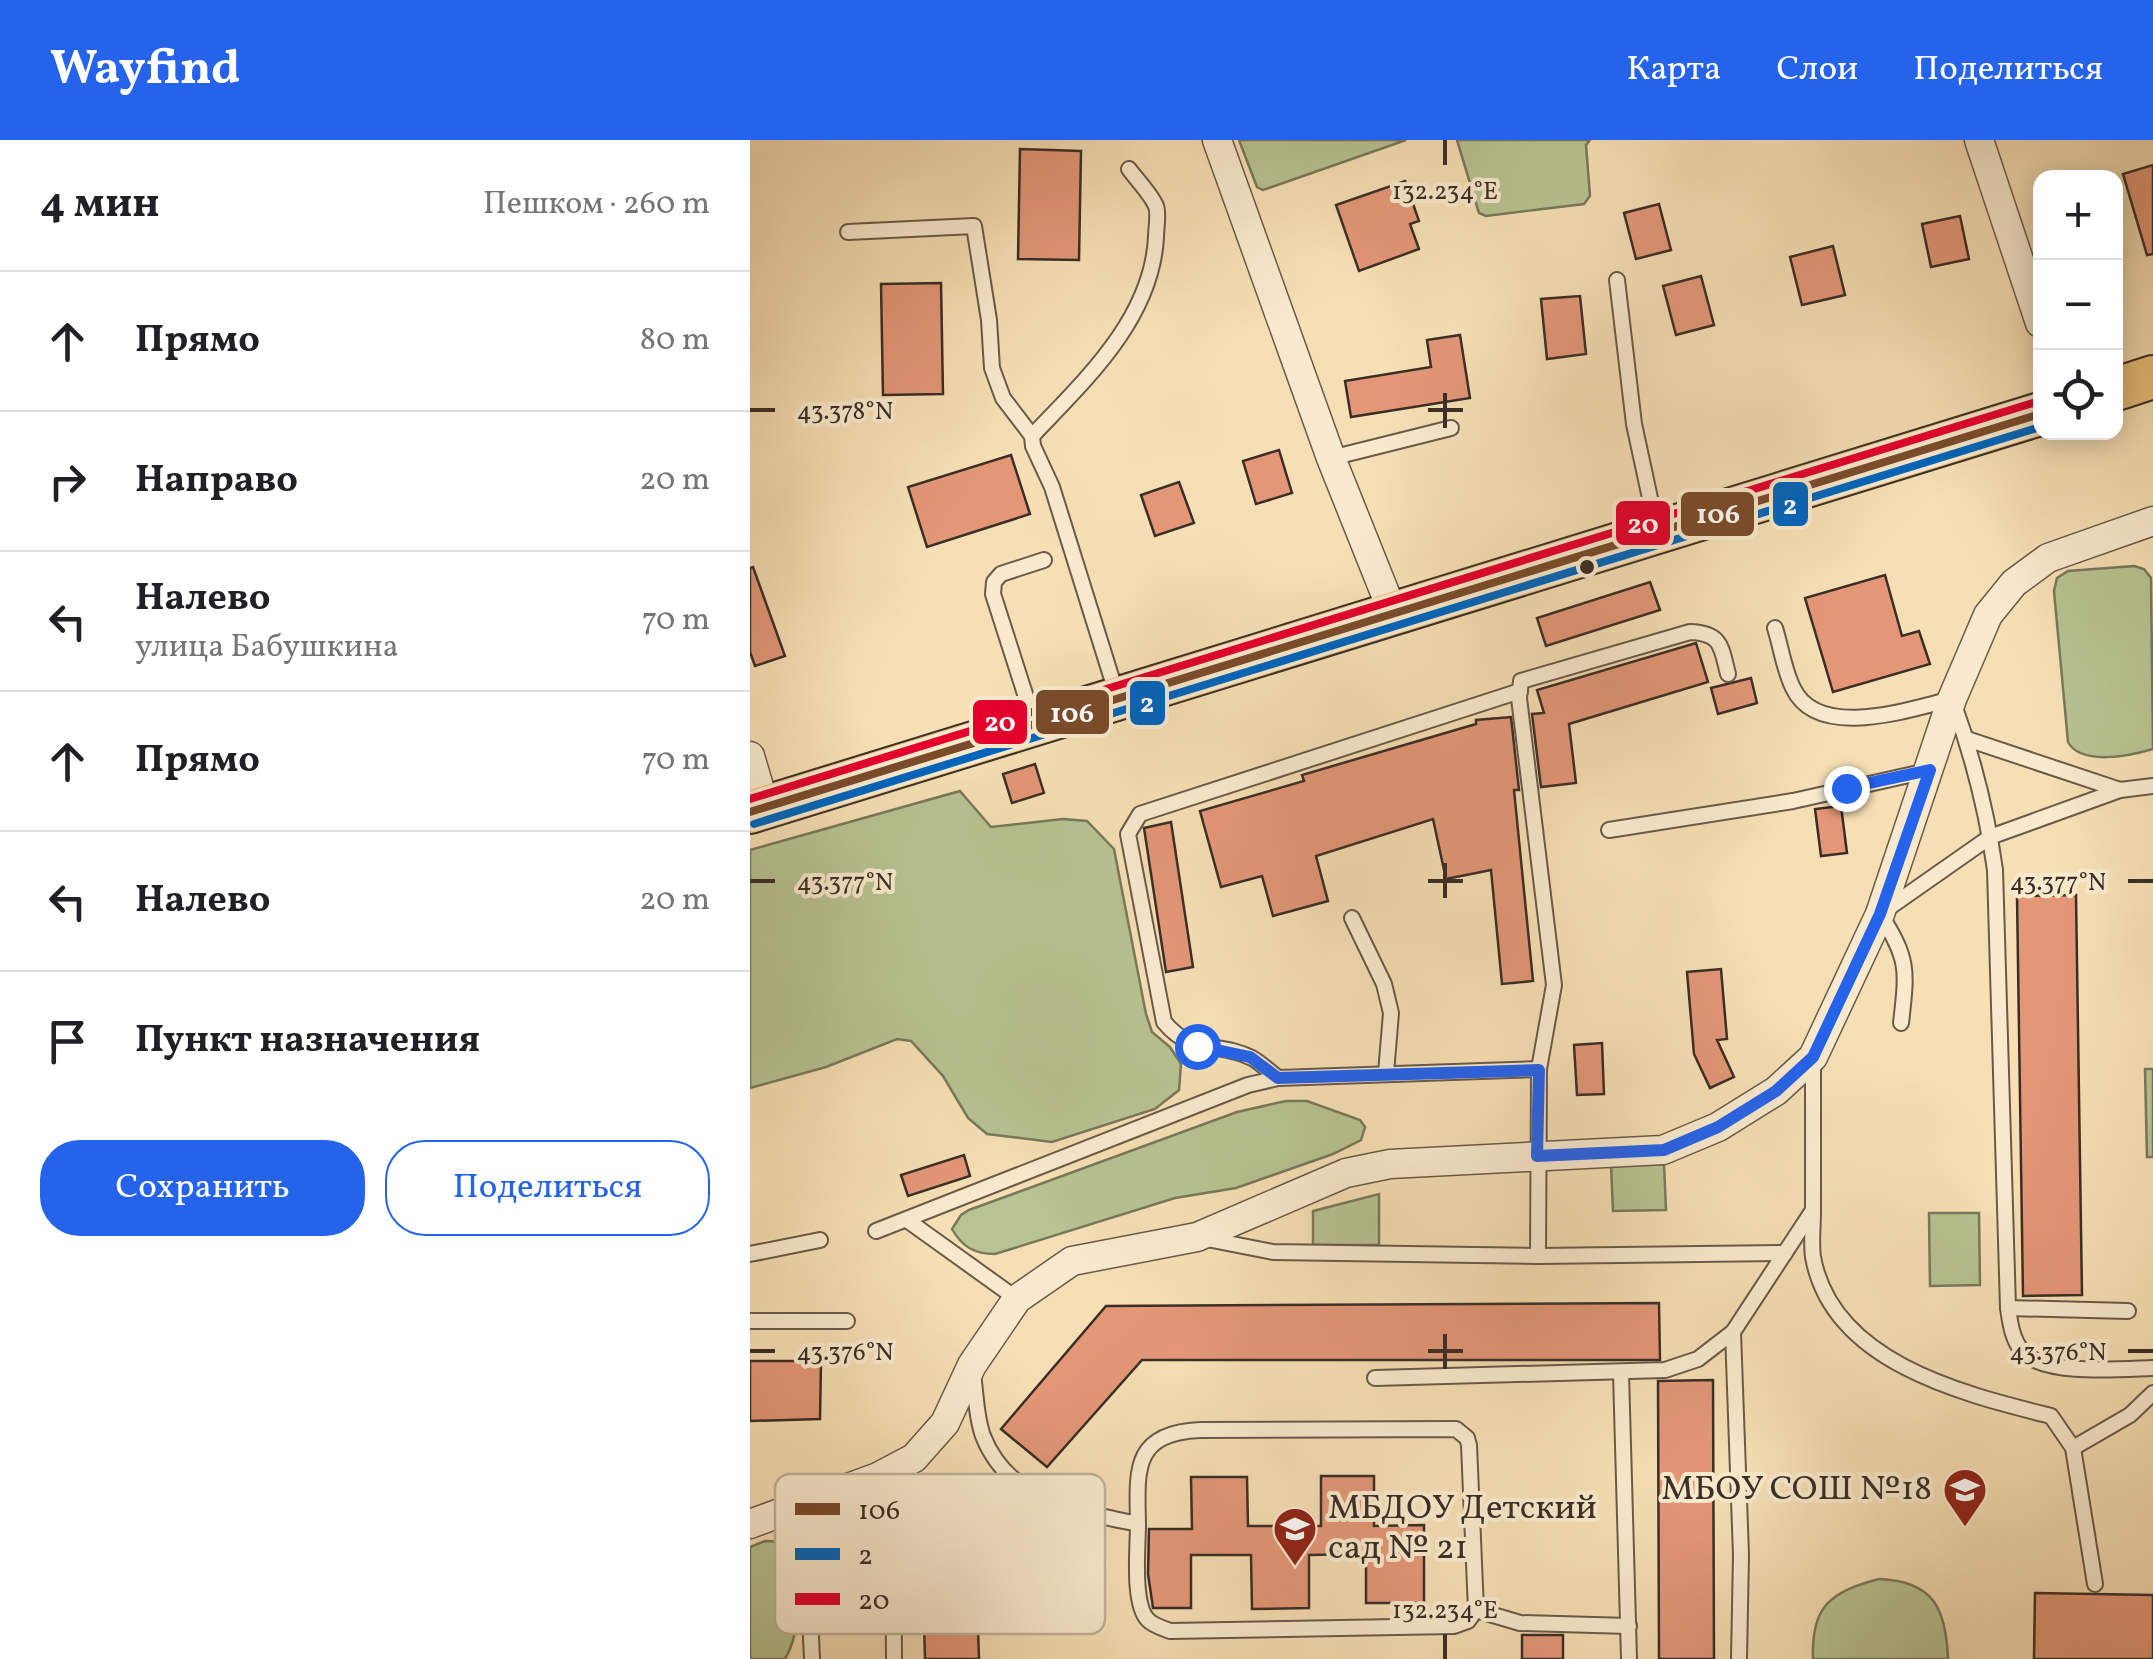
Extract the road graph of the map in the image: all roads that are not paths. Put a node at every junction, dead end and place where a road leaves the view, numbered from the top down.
1 (1217, 140) edge
2 (1979, 140) edge
3 (1129, 169) dead end
4 (848, 232) dead end
5 (1617, 280) dead end
6 (2033, 303) edge
7 (2153, 377) edge
8 (2123, 387) edge
9 (2033, 416) edge
10 (1451, 428) dead end
11 (1032, 436) junction
12 (1331, 458) junction
13 (2153, 521) edge
14 (1657, 532) junction
15 (1044, 560) dead end
16 (1393, 613) junction
17 (1775, 628) dead end
18 (1728, 674) dead end
19 (1520, 691) junction
20 (1118, 697) junction
21 (1952, 699) junction
22 (1034, 723) junction
23 (1967, 739) junction
24 (750, 756) edge
25 (1930, 770) junction
26 (2153, 786) edge
27 (2120, 790) junction
28 (758, 809) edge
29 (1609, 830) dead end
30 (1990, 836) junction
31 (1880, 914) junction
32 (1352, 918) dead end
33 (1901, 1023) dead end
34 (1813, 1057) junction
35 (1539, 1070) junction
36 (1386, 1073) junction
37 (1278, 1078) junction
38 (1537, 1156) junction
39 (1813, 1210) junction
40 (907, 1220) junction
41 (876, 1231) dead end
42 (1197, 1236) junction
43 (820, 1240) dead end
44 (750, 1254) edge
45 (1784, 1254) junction
46 (1538, 1256) junction
47 (1018, 1299) junction
48 (2008, 1308) junction
49 (2128, 1311) dead end
50 (750, 1321) edge
51 (846, 1321) dead end
52 (1733, 1332) junction
53 (972, 1366) junction
54 (2153, 1368) edge
55 (1621, 1373) junction
56 (1375, 1378) dead end
57 (2153, 1392) edge
58 (2073, 1448) junction
59 (914, 1458) junction
60 (884, 1474) edge
61 (907, 1474) edge
62 (1008, 1474) edge
63 (775, 1515) edge
64 (1105, 1516) edge
65 (750, 1524) edge
66 (1138, 1524) junction
67 (2095, 1584) dead end
68 (1476, 1610) junction
69 (1629, 1626) junction
70 (811, 1634) edge
71 (894, 1634) edge
72 (812, 1659) edge
73 (894, 1659) edge
74 (1629, 1659) edge
75 (1739, 1659) edge

1 - 12 street
2 - 6 street
3 - 11 lane
4 - 11 lane
5 - 14 lane
7 - 8 main road
9 - 14 main road
10 - 12 lane
11 - 20 lane
12 - 16 street
13 - 21 street
14 - 16 main road
15 - 22 lane
16 - 20 main road
17 - 21 lane
18 - 19 lane
19 - 35 lane
19 - 37 lane
20 - 22 main road
21 - 23 lane
21 - 25 street
22 - 28 main road
23 - 27 lane
23 - 30 lane
24 - 28 street
25 - 29 lane
25 - 31 street
26 - 27 lane
27 - 30 lane
30 - 31 lane
30 - 48 lane
31 - 33 lane
31 - 34 street
32 - 36 lane
34 - 38 street
34 - 39 lane
35 - 36 lane
35 - 38 lane
36 - 37 lane
37 - 40 lane
38 - 42 street
38 - 46 lane
39 - 45 lane
39 - 58 lane
40 - 41 lane
40 - 47 lane
42 - 46 lane
42 - 47 street
43 - 44 lane
45 - 46 lane
45 - 52 lane
47 - 53 street
48 - 49 lane
48 - 54 lane
50 - 51 lane
52 - 55 lane
52 - 75 lane
53 - 59 street
53 - 62 lane
55 - 56 lane
55 - 69 lane
57 - 58 lane
58 - 67 lane
59 - 60 street
59 - 61 lane
63 - 65 street
64 - 66 lane
66 - 68 lane
66 - 68 lane
68 - 69 lane
69 - 74 lane
70 - 72 lane
71 - 73 lane

